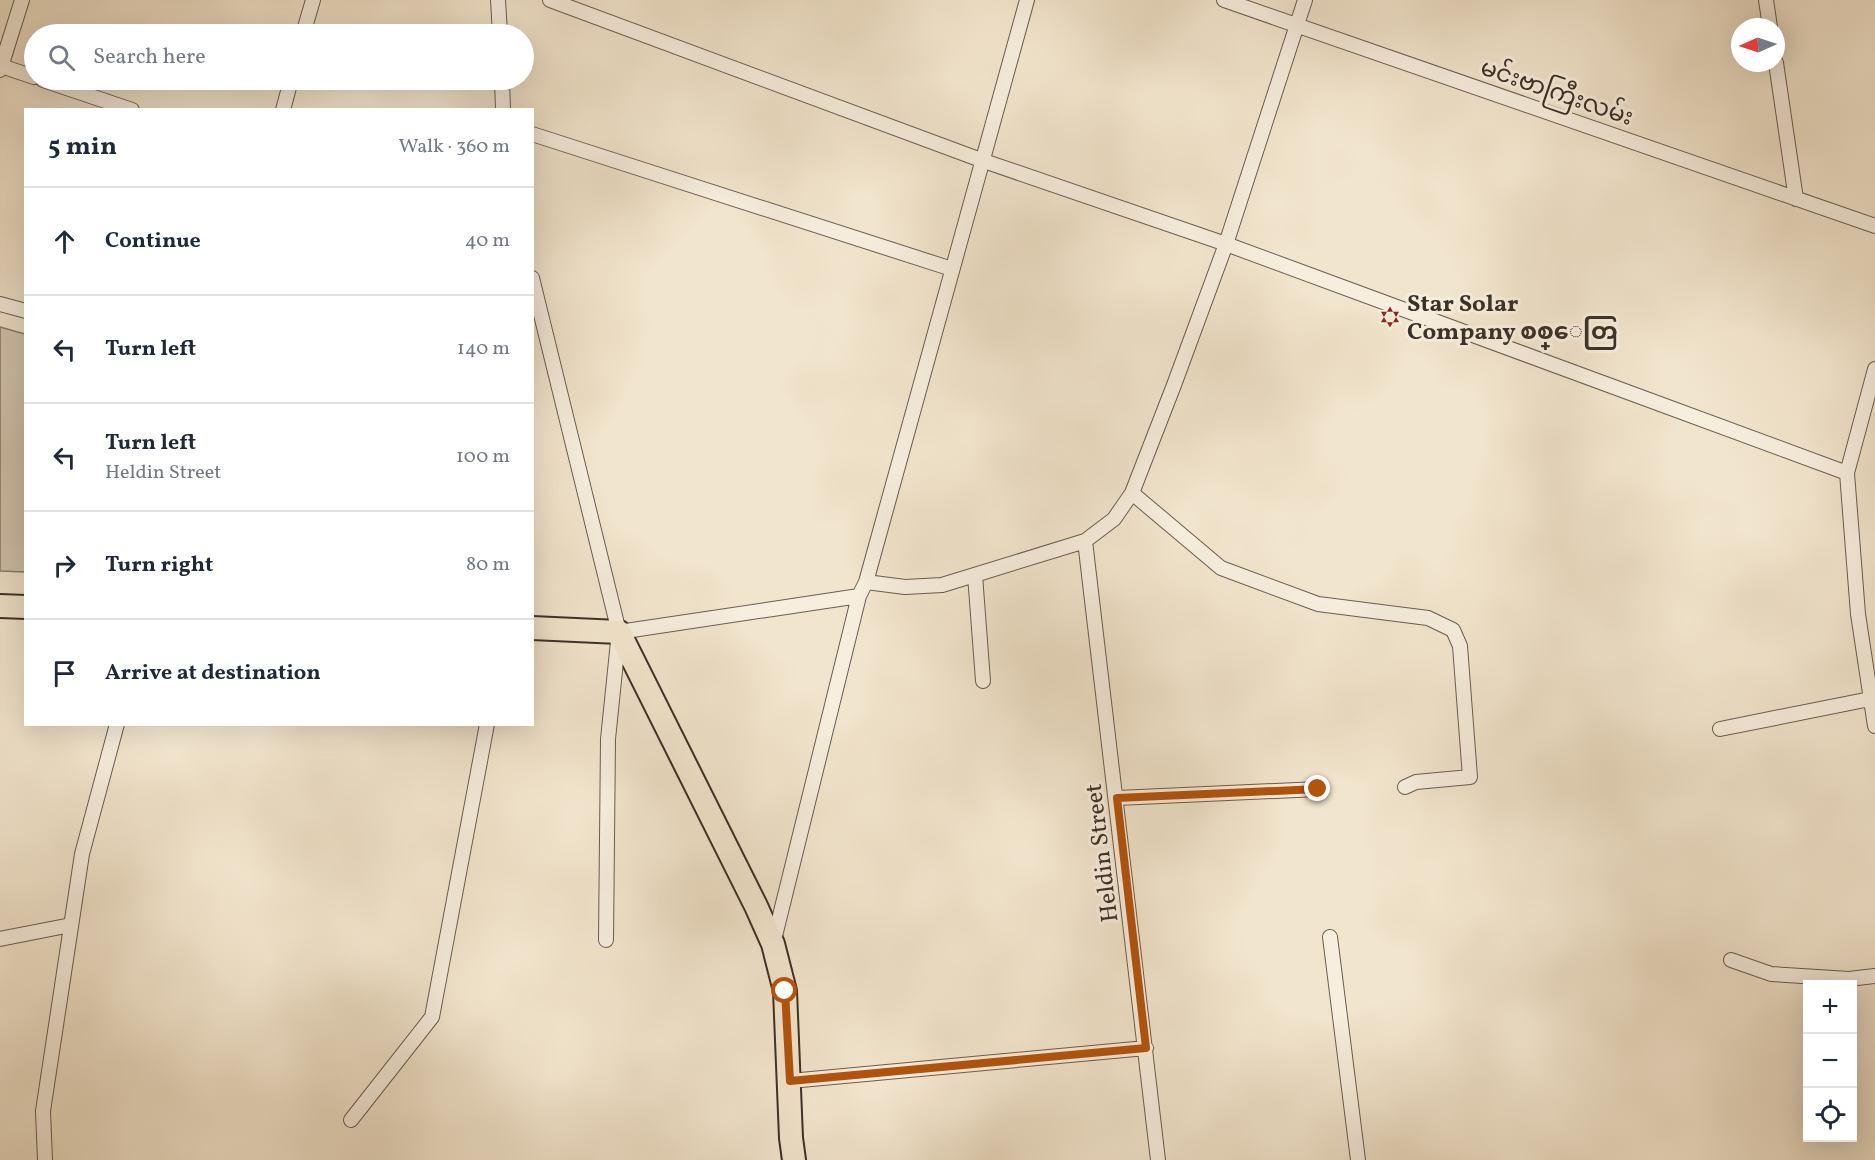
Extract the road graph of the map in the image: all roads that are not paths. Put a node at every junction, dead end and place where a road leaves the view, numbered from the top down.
1 (22, 0) edge
2 (313, 0) edge
3 (498, 0) edge
4 (550, 0) edge
5 (1027, 0) edge
6 (1224, 0) edge
7 (1305, 0) edge
8 (1766, 0) edge
9 (1769, 18) edge
10 (306, 24) edge
11 (499, 24) edge
12 (1298, 26) junction
13 (1, 68) edge
14 (1777, 72) edge
15 (24, 74) edge
16 (73, 90) edge
17 (288, 90) edge
18 (502, 90) edge
19 (126, 108) edge
20 (284, 108) edge
21 (503, 108) edge
22 (534, 135) edge
23 (981, 160) junction
24 (1796, 199) junction
25 (1875, 226) edge
26 (1226, 244) junction
27 (952, 269) junction
28 (534, 286) edge
29 (0, 304) edge
30 (24, 310) edge
31 (1875, 369) edge
32 (1847, 473) junction
33 (1132, 493) junction
34 (1086, 541) junction
35 (975, 575) junction
36 (866, 582) junction
37 (859, 596) junction
38 (0, 606) edge
39 (24, 607) edge
40 (534, 628) edge
41 (619, 632) junction
42 (983, 681) dead end
43 (1870, 699) junction
44 (116, 726) edge
45 (487, 726) edge
46 (1875, 726) edge
47 (1720, 729) dead end
48 (1405, 787) dead end
49 (1318, 789) dead end
50 (1117, 798) junction
51 (71, 925) junction
52 (1330, 938) dead end
53 (0, 939) edge
54 (606, 940) dead end
55 (773, 944) junction
56 (1731, 960) dead end
57 (1875, 976) edge
58 (1146, 1048) junction
59 (790, 1081) junction
60 (351, 1120) dead end
61 (45, 1160) edge
62 (794, 1160) edge
63 (1158, 1160) edge
64 (1358, 1160) edge

1 - 13 street
2 - 10 street
3 - 11 street
4 - 23 street
5 - 23 street
6 - 12 street, မင်းဗာကြီးလမ်း
7 - 12 street
8 - 9 street
12 - 24 street, မင်းဗာကြီးလမ်း
12 - 26 street
13 - 15 street
14 - 24 street
16 - 19 street
17 - 20 street
18 - 21 street
22 - 27 street
23 - 26 street
23 - 27 street
24 - 25 street, မင်းဗာကြီးလမ်း
26 - 32 street
26 - 33 street
27 - 36 street
28 - 41 street
29 - 30 street
31 - 32 street
32 - 43 street
33 - 34 street
33 - 48 street
34 - 35 street
34 - 50 street, Heldin Street
35 - 36 street
35 - 42 street
36 - 37 street
37 - 41 street
37 - 55 street
38 - 39 main road
40 - 41 main road
41 - 54 street
41 - 55 main road
43 - 46 street
43 - 47 street
44 - 51 street
45 - 60 street
49 - 50 street
50 - 58 street, Heldin Street
51 - 53 street
51 - 61 street
52 - 64 street
55 - 59 main road
56 - 57 street
58 - 59 street
58 - 63 street, Heldin Street
59 - 62 main road

